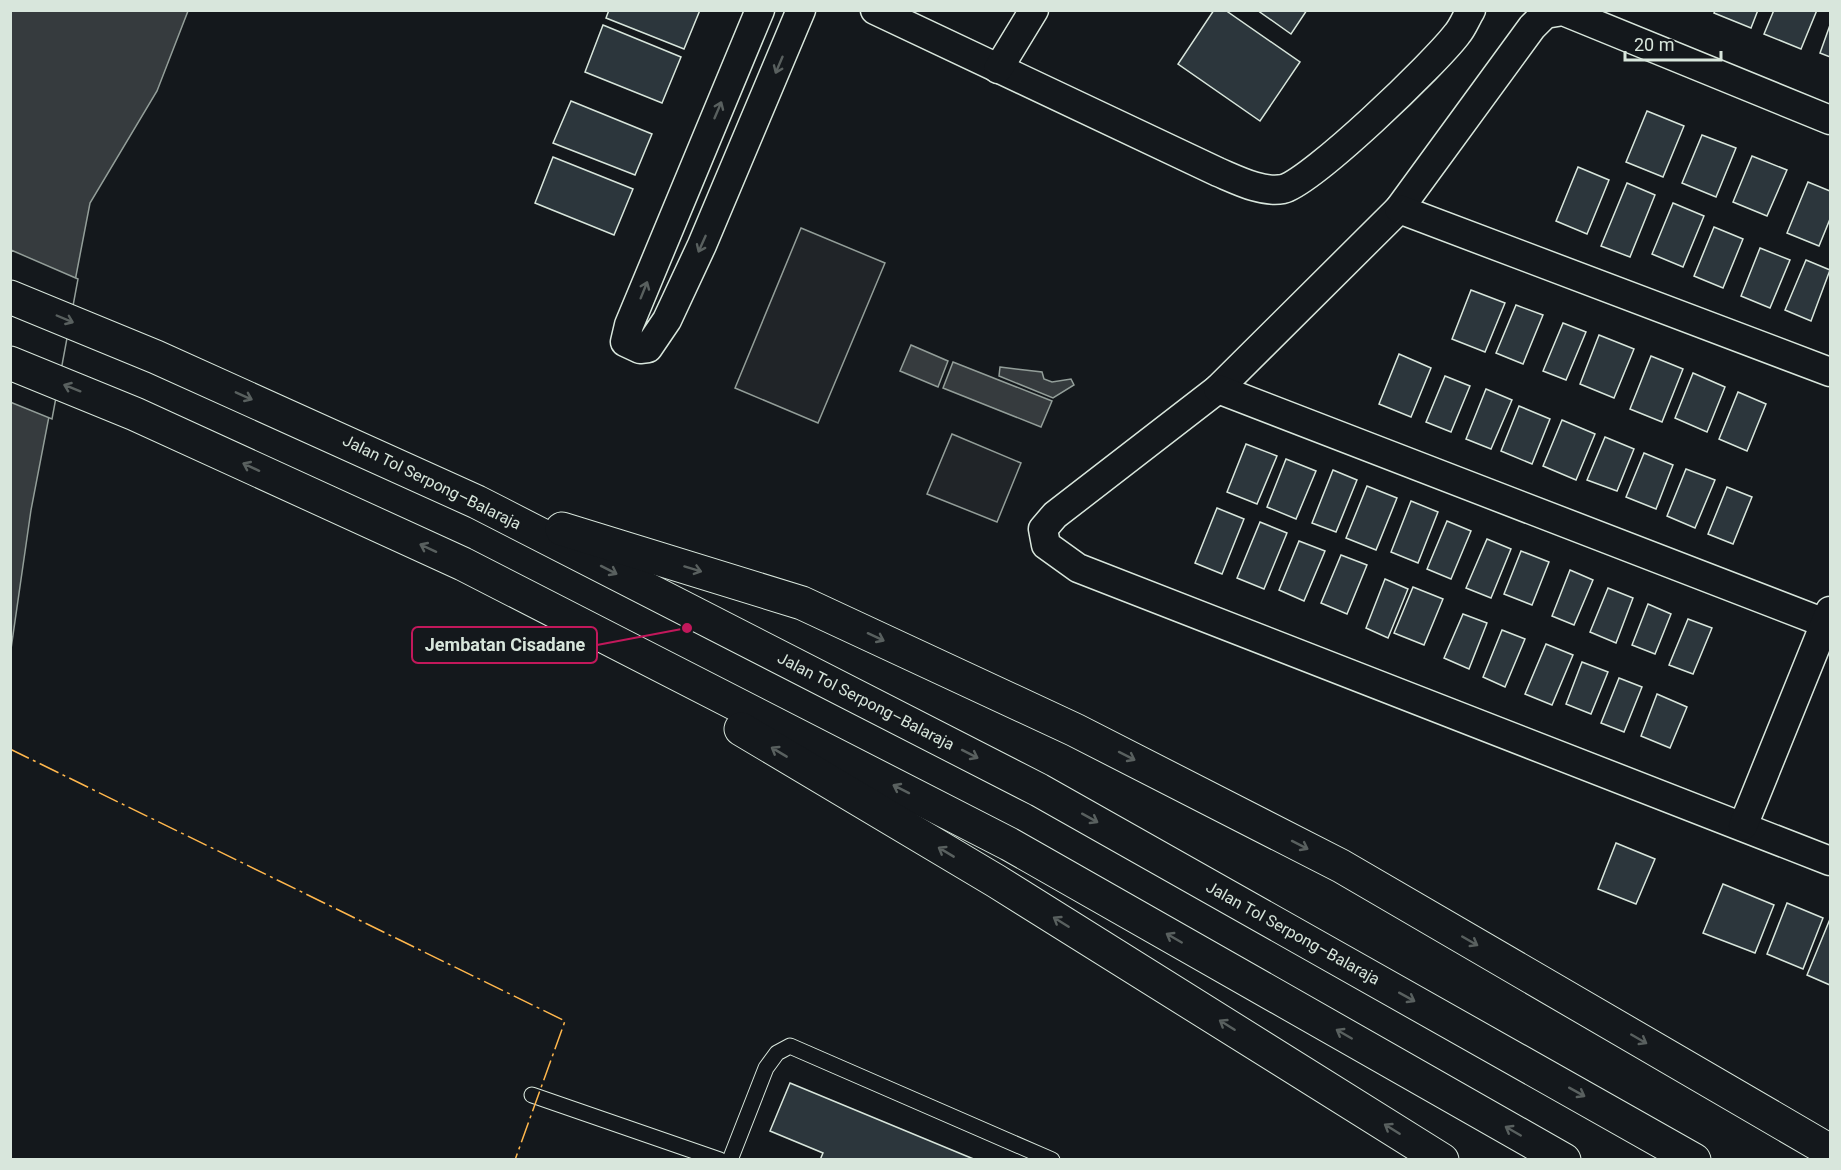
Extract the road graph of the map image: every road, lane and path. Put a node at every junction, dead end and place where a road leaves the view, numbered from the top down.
1 (760, 10) edge
2 (801, 10) edge
3 (875, 10) edge
4 (1034, 10) edge
5 (1471, 10) edge
6 (999, 69) junction
7 (1830, 120) edge
8 (1399, 209) junction
9 (10, 297) edge
10 (10, 363) edge
11 (1830, 372) edge
12 (1218, 389) junction
13 (477, 502) junction
14 (463, 564) junction
15 (1829, 620) edge
16 (1743, 826) junction
17 (1830, 861) edge
18 (532, 1095) dead end
19 (1830, 1151) edge
20 (720, 1160) edge
21 (730, 1160) edge
22 (1052, 1160) edge
23 (1442, 1160) edge
24 (1564, 1160) edge
25 (1694, 1160) edge

2 -> 1 street
3 - 6 street
4 - 6 street
5 - 6 street
7 - 8 street
8 - 11 street
8 - 12 street
9 -> 13 highway, Jalan Tol Serpong–Balaraja
14 -> 10 highway
12 - 15 street
12 - 16 street
13 -> 19 highway
13 -> 25 highway, Jalan Tol Serpong–Balaraja
23 -> 14 highway
24 -> 14 highway
15 - 16 street
16 - 17 street
18 - 20 lane
21 - 22 lane

